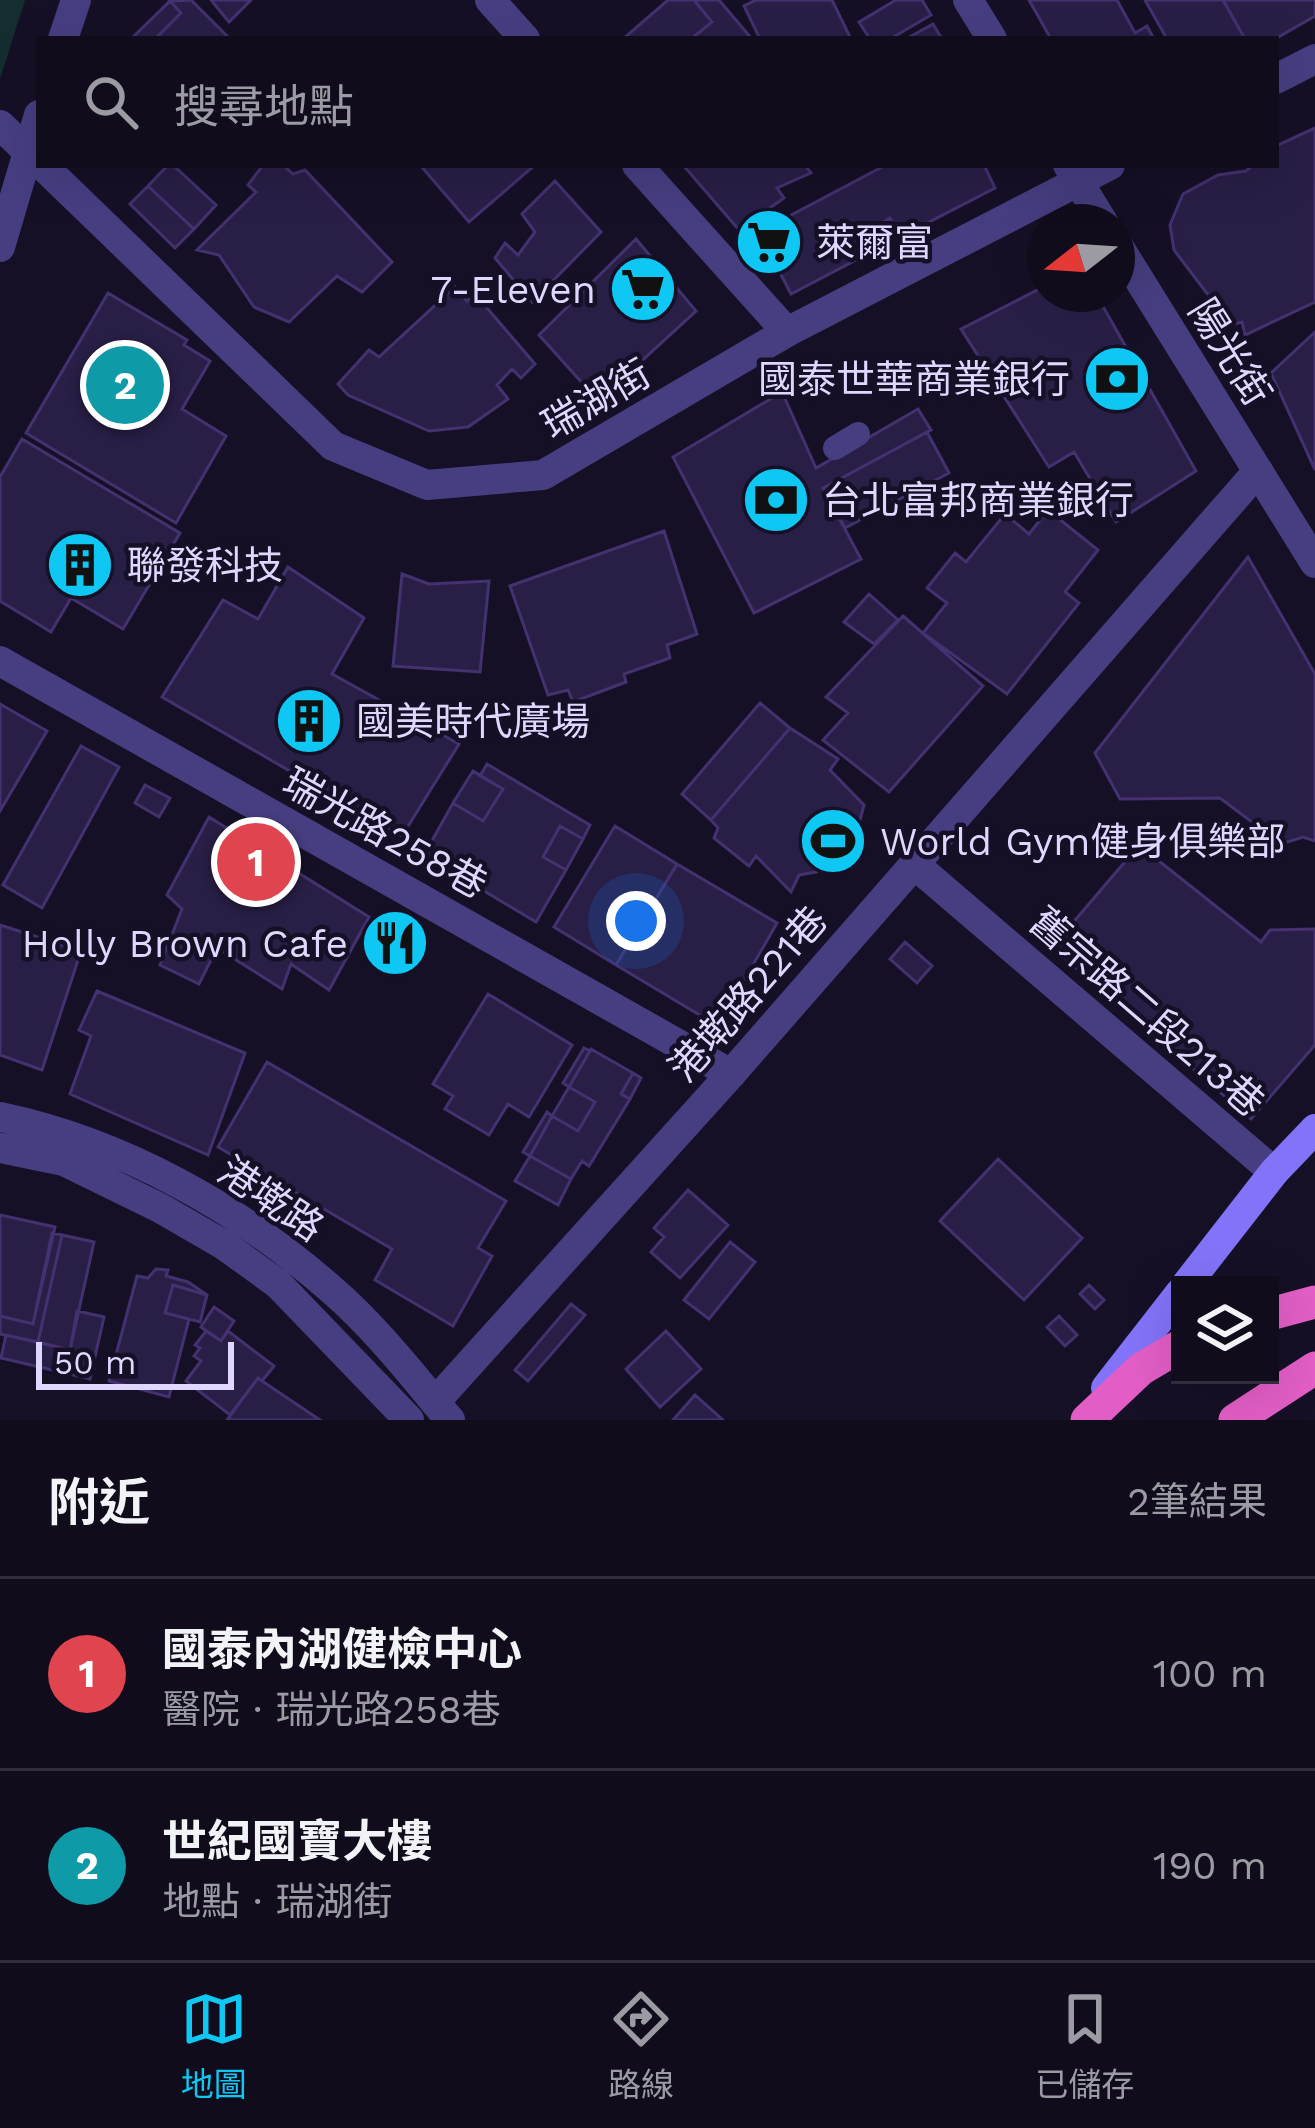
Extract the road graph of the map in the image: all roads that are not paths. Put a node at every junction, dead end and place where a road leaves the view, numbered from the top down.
1 (76, 0) edge
2 (490, 0) edge
3 (968, 0) edge
4 (64, 36) edge
5 (522, 36) edge
6 (990, 36) edge
7 (1315, 59) edge
8 (1279, 77) edge
9 (0, 124) edge
10 (36, 159) edge
11 (36, 162) edge
12 (45, 168) edge
13 (641, 168) edge
14 (1073, 173) edge
15 (1092, 204) edge
16 (0, 248) edge
17 (1135, 273) edge
18 (787, 332) junction
19 (858, 434) dead end
20 (836, 449) dead end
21 (1258, 471) junction
22 (1315, 562) edge
23 (0, 661) edge
24 (914, 864) junction
25 (731, 1074) junction
26 (0, 1118) edge
27 (1315, 1129) edge
28 (0, 1148) edge
29 (1274, 1172) junction
30 (1193, 1276) edge
31 (1315, 1302) edge
32 (1171, 1305) edge
33 (1279, 1312) edge
34 (1171, 1351) edge
35 (1315, 1368) edge
36 (431, 1414) edge
37 (1084, 1420) edge
38 (1235, 1420) edge

1 - 4 street
2 - 5 street
3 - 6 street
7 - 8 street
9 - 10 street, 瑞湖街
11 - 16 street
12 - 18 street, 瑞湖街
13 - 18 street
14 - 15 street
14 - 18 street, 瑞湖街
17 - 21 street, 陽光街
19 - 20 street
21 - 22 street, 陽光街
21 - 24 street, 港墘路221巷
23 - 25 street, 瑞光路258巷
24 - 25 street, 港墘路221巷
24 - 29 street, 舊宗路二段213巷
25 - 36 street, 港墘路221巷
26 - 36 street, 港墘路
27 - 29 main road
28 - 36 street, 港墘路
29 - 30 main road
31 - 33 highway
32 - 37 main road
34 - 37 highway
35 - 38 highway

